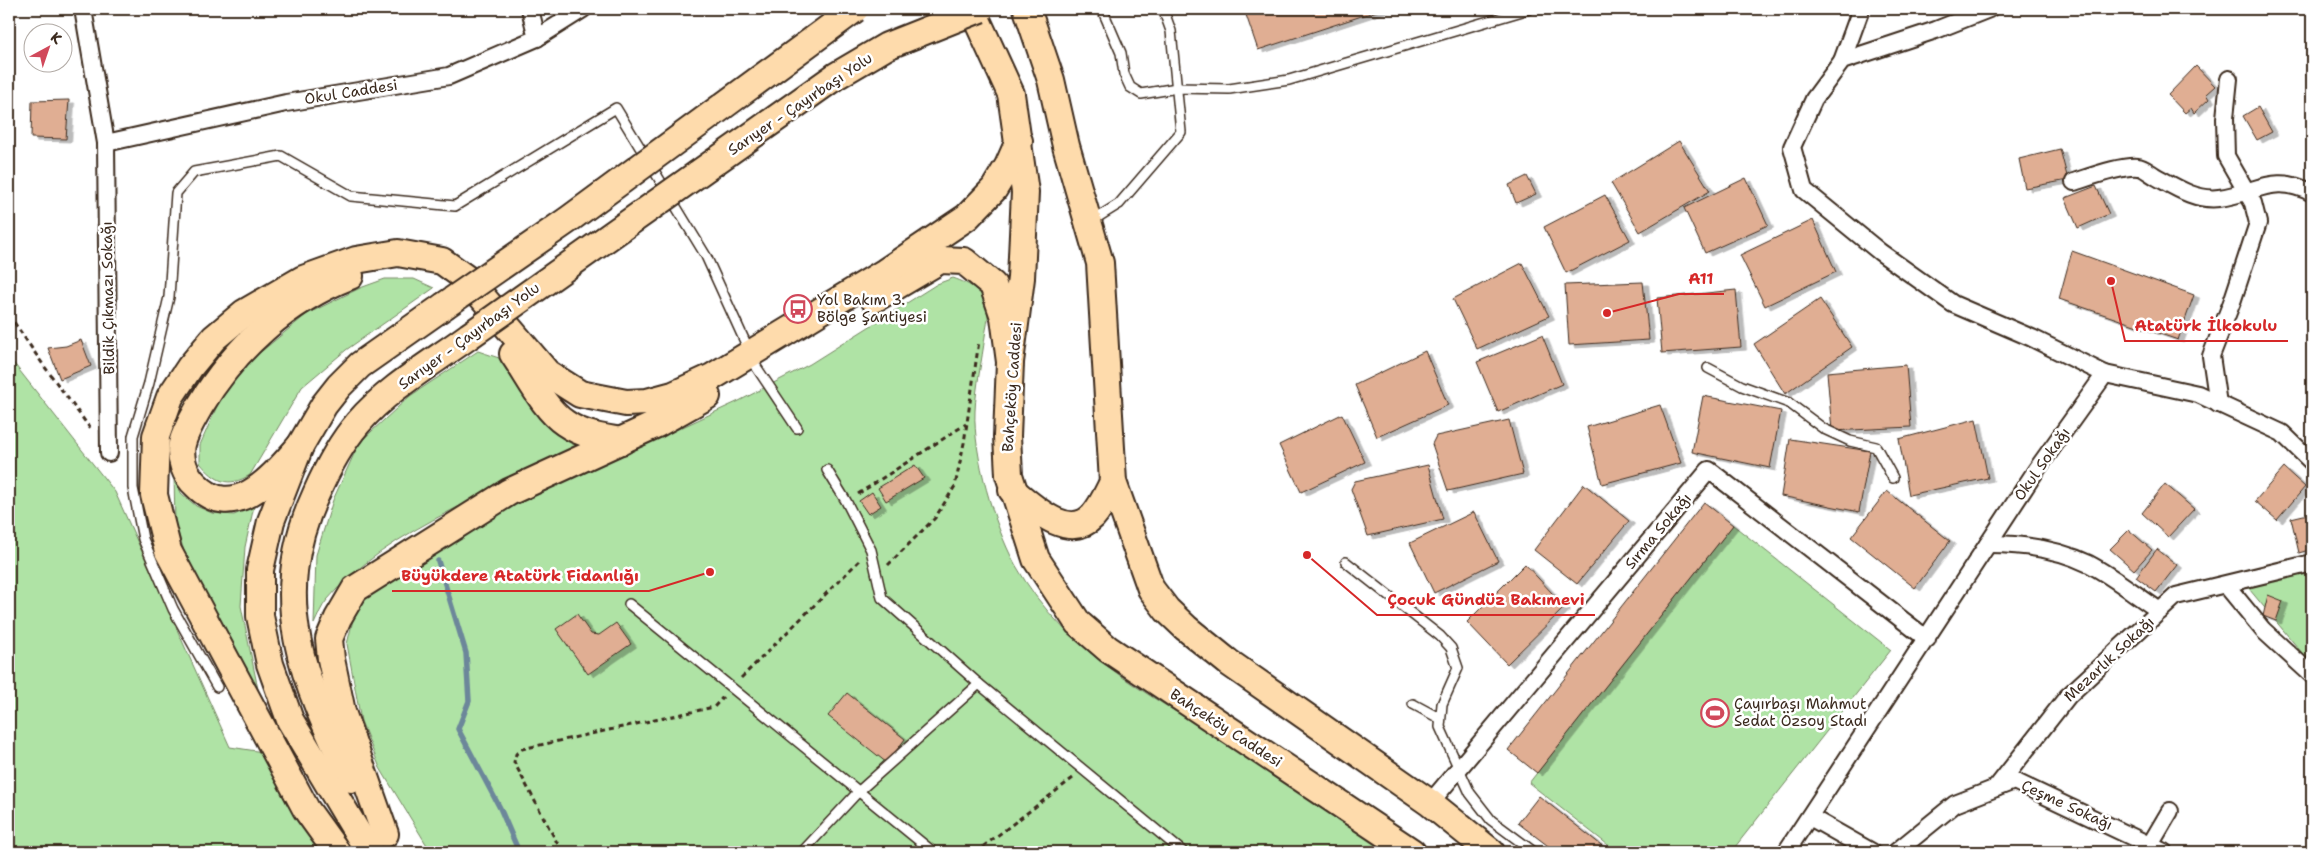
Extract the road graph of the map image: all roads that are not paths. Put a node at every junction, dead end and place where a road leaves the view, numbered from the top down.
1 (82, 9) edge
2 (530, 9) edge
3 (583, 9) edge
4 (856, 9) edge
5 (972, 9) edge
6 (980, 9) edge
7 (1027, 9) edge
8 (1102, 9) edge
9 (1163, 9) edge
10 (1529, 9) edge
11 (1861, 9) edge
12 (1989, 9) edge
13 (537, 38) junction
14 (1842, 61) junction
15 (2229, 79) dead end
16 (1177, 88) junction
17 (1019, 141) junction
18 (106, 143) junction
19 (2074, 182) dead end
20 (2246, 190) junction
21 (2312, 193) edge
22 (1088, 223) junction
23 (753, 360) junction
24 (1010, 362) junction
25 (1708, 368) dead end
26 (2105, 374) junction
27 (2218, 404) junction
28 (797, 428) dead end
29 (622, 441) junction
30 (300, 446) junction
31 (109, 453) road end
32 (2312, 462) edge
33 (827, 470) dead end
34 (1893, 478) dead end
35 (1113, 482) junction
36 (1012, 490) junction
37 (1988, 544) junction
38 (1346, 562) dead end
39 (2312, 562) edge
40 (2226, 585) junction
41 (629, 604) dead end
42 (2160, 611) junction
43 (1927, 639) junction
44 (2312, 675) edge
45 (979, 684) junction
46 (217, 687) dead end
47 (1413, 704) dead end
48 (1439, 718) junction
49 (1458, 769) junction
50 (1996, 788) junction
51 (858, 792) junction
52 (1430, 803) junction
53 (2170, 811) dead end
54 (1810, 817) junction
55 (383, 846) edge
56 (2157, 849) edge
57 (336, 852) edge
58 (802, 852) edge
59 (933, 852) edge
60 (1183, 852) edge
61 (1412, 852) edge
62 (1491, 852) edge
63 (1534, 852) edge
64 (1786, 852) edge
65 (1872, 852) edge
66 (1896, 852) edge

1 - 18 street, Bildik Çıkmazı Sokağı
2 - 13 street
3 - 13 street, Okul Caddesi
4 - 30 main road, bridge
5 - 17 main road, Bahçeköy Caddesi
6 - 55 main road, Sarıyer - Çayırbaşı Yolu, bridge
7 - 22 main road
8 - 16 lane
9 - 16 lane
10 - 16 lane
11 - 14 street
12 - 14 street
13 - 18 street, Okul Caddesi
14 - 26 street
15 - 20 street
16 - 22 lane
17 - 23 main road
17 - 24 main road, Bahçeköy Caddesi
18 - 31 street, Bildik Çıkmazı Sokağı
19 - 20 street
20 - 21 street
20 - 27 street
22 - 35 main road
23 - 24 main road
23 - 28 lane
23 - 29 main road
23 - 46 lane
23 - 57 main road
24 - 36 main road, Bahçeköy Caddesi
25 - 34 lane
26 - 27 street
26 - 37 street, Okul Sokağı
27 - 32 street
29 - 30 main road
29 - 55 main road
30 - 55 main road
33 - 45 lane
35 - 36 main road
35 - 52 main road
36 - 61 main road, Bahçeköy Caddesi
37 - 42 street
37 - 43 street, Okul Sokağı
38 - 48 lane
39 - 40 street, Mezarlık Sokağı
40 - 42 street, Mezarlık Sokağı
40 - 44 street
41 - 51 lane
42 - 50 street, Mezarlık Sokağı
43 - 49 street, Sırma Sokağı
43 - 54 street, Okul Sokağı
45 - 51 lane
45 - 60 lane
47 - 48 lane
48 - 49 lane
49 - 52 street, Sırma Sokağı
49 - 63 lane
50 - 56 street, Çeşme Sokağı
50 - 66 street
51 - 58 lane
51 - 59 lane
52 - 62 main road
53 - 56 street
54 - 64 street, Okul Sokağı
54 - 65 street

